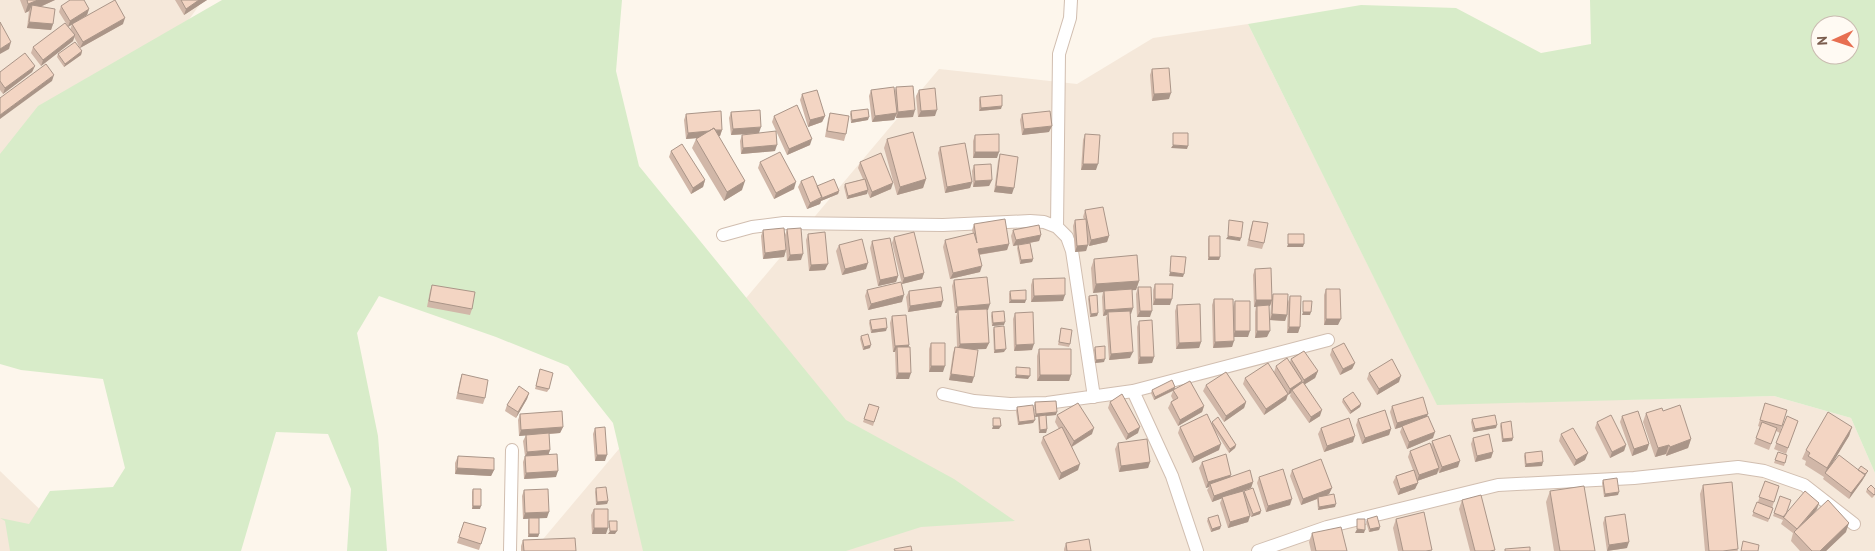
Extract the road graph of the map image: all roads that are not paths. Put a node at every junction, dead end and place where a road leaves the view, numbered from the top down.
1 (1071, 0) edge
2 (1057, 228) junction
3 (724, 235) dead end
4 (1328, 340) dead end
5 (1133, 391) junction
6 (943, 394) dead end
7 (1094, 397) junction
8 (512, 450) dead end
9 (1854, 524) dead end
10 (510, 551) edge
11 (1197, 551) edge
12 (1258, 551) edge

1 - 2 street
2 - 3 street
2 - 7 street
4 - 5 street
5 - 7 street
5 - 11 street
6 - 7 street
8 - 10 street
9 - 12 street

